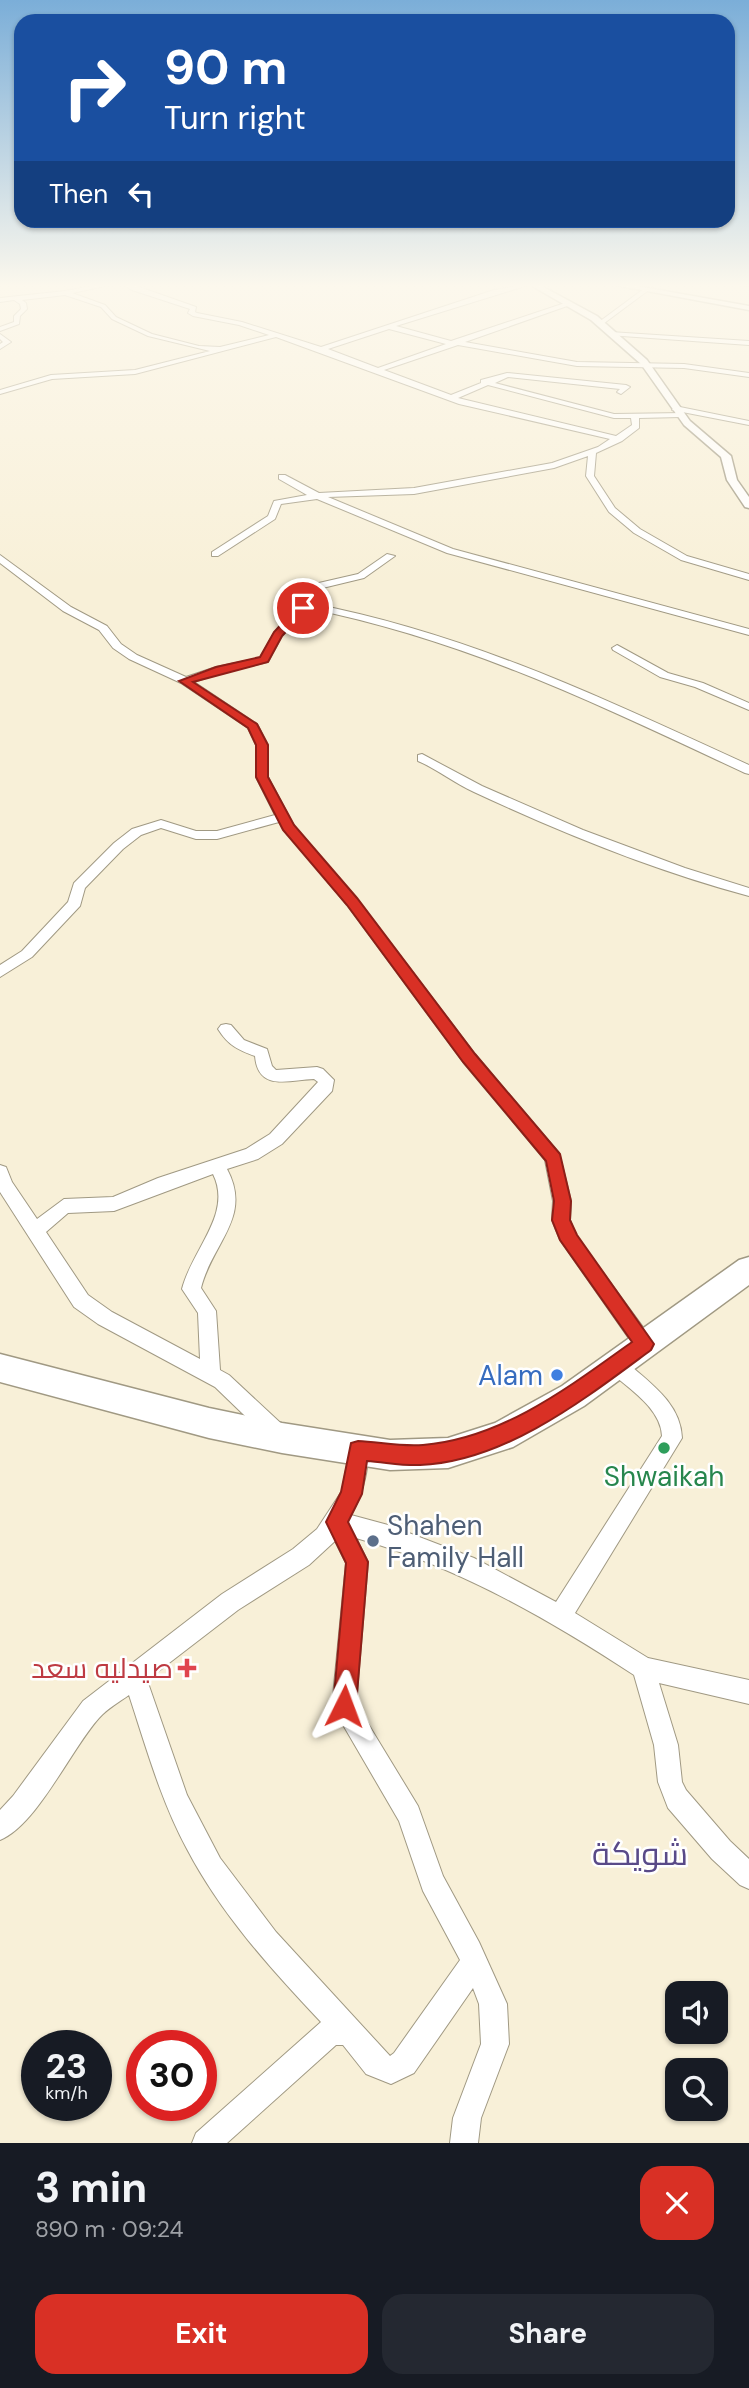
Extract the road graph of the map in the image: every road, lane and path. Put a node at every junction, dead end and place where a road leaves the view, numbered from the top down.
1 (31, 383) edge
2 (412, 383) edge
3 (482, 383) edge
4 (488, 383) edge
5 (592, 383) edge
6 (658, 383) edge
7 (0, 392) edge
8 (621, 392) dead end
9 (451, 398) junction
10 (678, 412) junction
11 (635, 418) junction
12 (749, 423) edge
13 (619, 439) junction
14 (592, 453) junction
15 (282, 477) dead end
16 (318, 496) junction
17 (749, 505) edge
18 (215, 554) dead end
19 (390, 556) dead end
20 (0, 558) edge
21 (749, 577) edge
22 (305, 604) junction
23 (749, 632) edge
24 (617, 648) dead end
25 (185, 681) junction
26 (749, 707) edge
27 (422, 758) dead end
28 (749, 770) edge
29 (282, 817) junction
30 (749, 892) edge
31 (0, 972) edge
32 (226, 1029) dead end
33 (217, 1166) junction
34 (0, 1175) edge
35 (36, 1230) junction
36 (749, 1269) edge
37 (645, 1344) junction
38 (616, 1365) junction
39 (0, 1368) edge
40 (210, 1373) junction
41 (282, 1438) junction
42 (358, 1450) junction
43 (337, 1522) junction
44 (560, 1616) junction
45 (643, 1668) junction
46 (134, 1676) junction
47 (749, 1692) edge
48 (0, 1828) edge
49 (749, 1876) edge
50 (475, 1962) junction
51 (350, 2032) junction
52 (206, 2143) edge
53 (464, 2143) edge

1 - 7 street
2 - 9 street
3 - 9 street
4 - 11 street
5 - 8 street
6 - 10 street
9 - 13 street
10 - 11 street
10 - 12 street
10 - 17 street
11 - 13 street
13 - 14 street
14 - 16 street
14 - 21 street
15 - 16 street
16 - 18 street
16 - 23 street
19 - 22 street
20 - 25 street
22 - 25 street
22 - 28 street
24 - 26 street
25 - 29 street
27 - 30 street
29 - 31 street
29 - 37 street
32 - 33 street
33 - 35 street
33 - 40 street
34 - 35 street
35 - 40 street
36 - 37 main road
37 - 38 main road
38 - 42 main road
38 - 44 street
39 - 41 main road
40 - 41 street
41 - 42 main road
42 - 43 street
43 - 44 street
43 - 46 street
43 - 50 street
44 - 45 street
45 - 47 street
45 - 49 street
46 - 48 street
46 - 51 street
50 - 51 street
50 - 53 street
51 - 52 street

